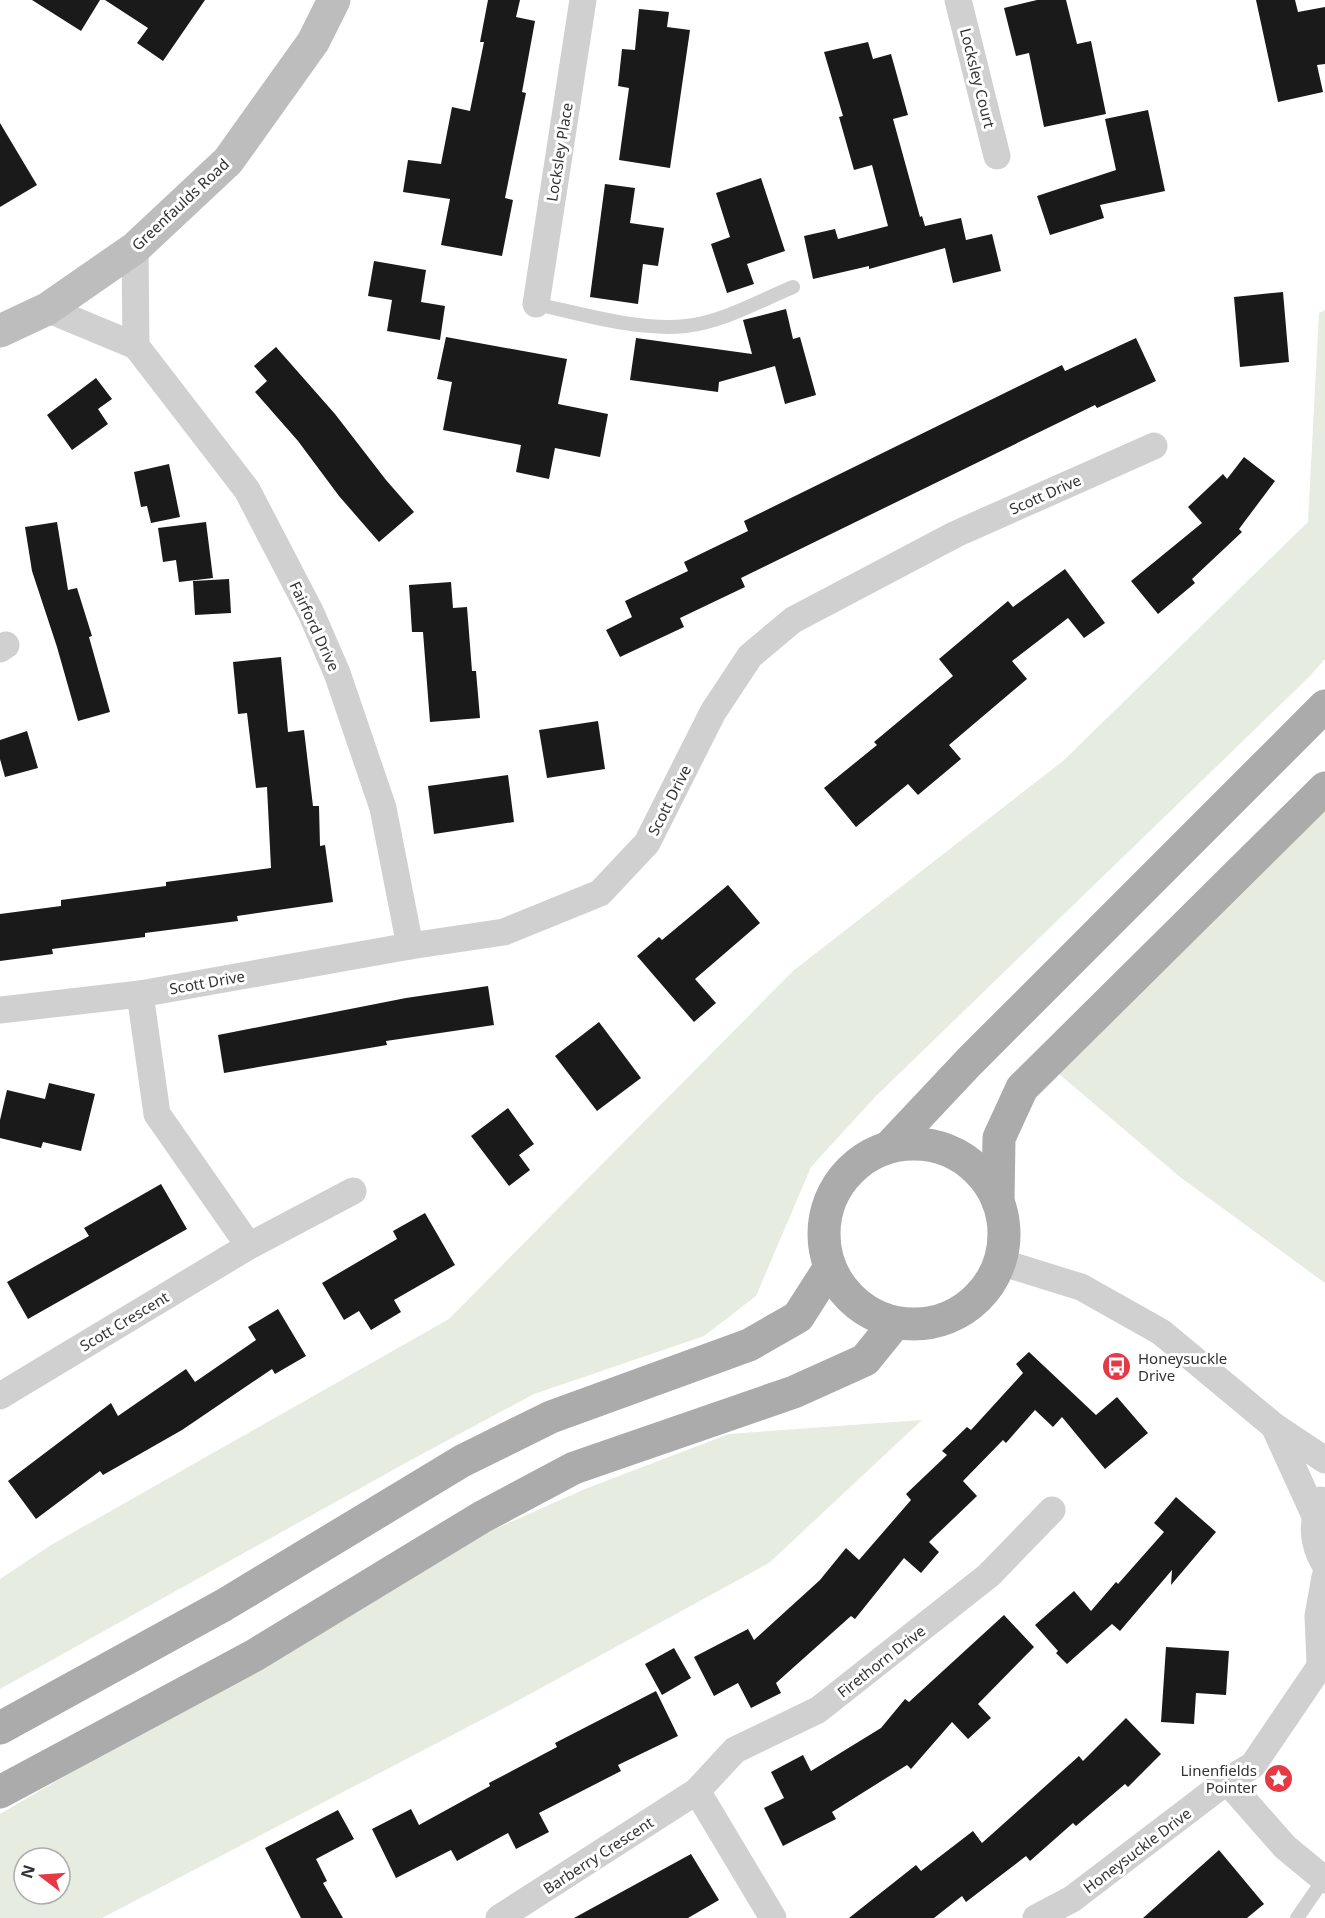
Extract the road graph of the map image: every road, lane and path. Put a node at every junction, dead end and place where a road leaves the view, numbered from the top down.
1 (334, 0) edge
2 (583, 0) edge
3 (958, 0) edge
4 (997, 156) dead end
5 (135, 248) junction
6 (793, 287) dead end
7 (536, 304) joint
8 (47, 309) junction
9 (0, 331) edge
10 (136, 346) junction
11 (1154, 446) dead end
12 (1325, 706) edge
13 (1325, 788) edge
14 (410, 946) junction
15 (140, 994) junction
16 (0, 1010) edge
17 (890, 1147) junction
18 (352, 1191) dead end
19 (998, 1202) junction
20 (249, 1246) junction
21 (1000, 1262) junction
22 (830, 1267) junction
23 (895, 1323) junction
24 (0, 1396) edge
25 (1274, 1426) junction
26 (1325, 1460) edge
27 (1320, 1505) edge
28 (1052, 1510) dead end
29 (1325, 1565) edge
30 (1325, 1577) edge
31 (1323, 1662) edge
32 (0, 1728) edge
33 (1227, 1781) junction
34 (697, 1791) junction
35 (0, 1792) edge
36 (1324, 1880) edge
37 (499, 1918) edge
38 (773, 1918) edge
39 (1036, 1918) edge
40 (1297, 1918) edge

1 - 5 street, Greenfaulds Road
2 - 7 street, Locksley Place
3 - 4 street, Locksley Court
5 - 8 street, Greenfaulds Road
5 - 10 street
6 - 7 lane
8 - 9 street, Greenfaulds Road
8 - 10 street, Fairford Drive
10 - 14 street, Fairford Drive
11 - 14 street, Scott Drive
12 - 17 main road
13 - 19 main road
14 - 15 street, Scott Drive
15 - 16 street, Scott Drive
15 - 20 street
17 - 19 main road
17 - 22 main road
18 - 20 street, Scott Crescent
19 - 21 main road
20 - 24 street, Scott Crescent
21 - 23 main road
21 - 25 street
22 - 23 main road
22 - 32 main road
23 - 35 main road
25 - 26 street
25 - 27 street
27 - 29 street
28 - 34 street, Firethorn Drive
30 - 31 street, Honeysuckle Drive
31 - 33 street, Honeysuckle Drive
33 - 36 street
33 - 39 street, Honeysuckle Drive
34 - 37 street, Barberry Crescent
34 - 38 street
36 - 40 lane

